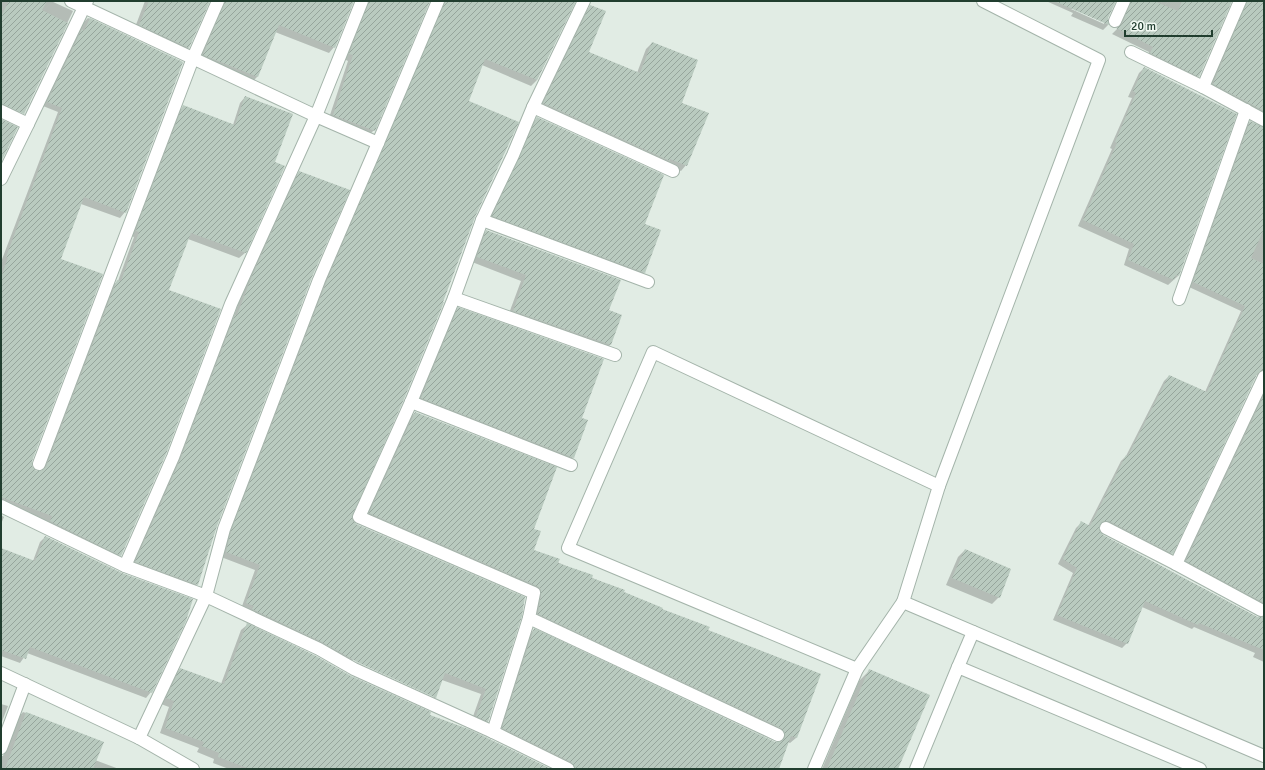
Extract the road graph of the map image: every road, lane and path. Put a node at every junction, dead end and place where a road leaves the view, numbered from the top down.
1 (71, 1) edge
2 (218, 1) edge
3 (362, 1) edge
4 (438, 1) edge
5 (584, 1) edge
6 (983, 1) edge
7 (1124, 1) edge
8 (1240, 1) edge
9 (85, 4) edge
10 (1115, 21) dead end
11 (1131, 52) dead end
12 (192, 58) junction
13 (1203, 87) junction
14 (533, 107) junction
15 (1246, 110) junction
16 (1, 111) edge
17 (316, 116) junction
18 (1264, 120) edge
19 (28, 124) junction
20 (378, 142) junction
21 (673, 171) dead end
22 (1, 179) edge
23 (482, 220) junction
24 (648, 282) dead end
25 (454, 298) junction
26 (1179, 299) dead end
27 (615, 355) dead end
28 (1264, 377) edge
29 (411, 402) junction
30 (39, 464) dead end
31 (571, 465) dead end
32 (939, 486) junction
33 (1, 506) edge
34 (1106, 528) dead end
35 (1176, 564) junction
36 (125, 566) junction
37 (206, 596) junction
38 (903, 602) junction
39 (1263, 609) edge
40 (529, 618) junction
41 (973, 632) junction
42 (958, 666) junction
43 (857, 669) junction
44 (1, 673) edge
45 (25, 684) junction
46 (492, 732) junction
47 (778, 735) dead end
48 (139, 738) junction
49 (1, 748) edge
50 (1264, 756) edge
51 (193, 769) edge
52 (568, 769) edge
53 (814, 769) edge
54 (916, 769) edge
55 (1200, 769) edge

1 - 9 street
2 - 12 street
3 - 17 street
4 - 20 street
5 - 14 street
6 - 32 street
7 - 10 street
8 - 13 street
9 - 12 street
9 - 19 street
11 - 13 street
12 - 17 street
12 - 30 street
13 - 15 street
14 - 21 street
14 - 23 street
15 - 18 street
15 - 26 street
16 - 19 street
17 - 20 street
17 - 36 street
19 - 22 street
20 - 37 street
23 - 24 street
23 - 25 street
25 - 27 street
25 - 29 street
28 - 35 street
29 - 31 street
29 - 40 street
32 - 38 street
32 - 43 street
33 - 36 street
34 - 35 street
35 - 39 street
36 - 37 street
37 - 46 street
37 - 48 street
38 - 41 street
38 - 43 street
40 - 46 street
40 - 47 street
41 - 42 street
41 - 50 street
42 - 54 street
42 - 55 street
43 - 53 street
44 - 45 street
45 - 48 street
45 - 49 street
46 - 52 street
48 - 51 street

